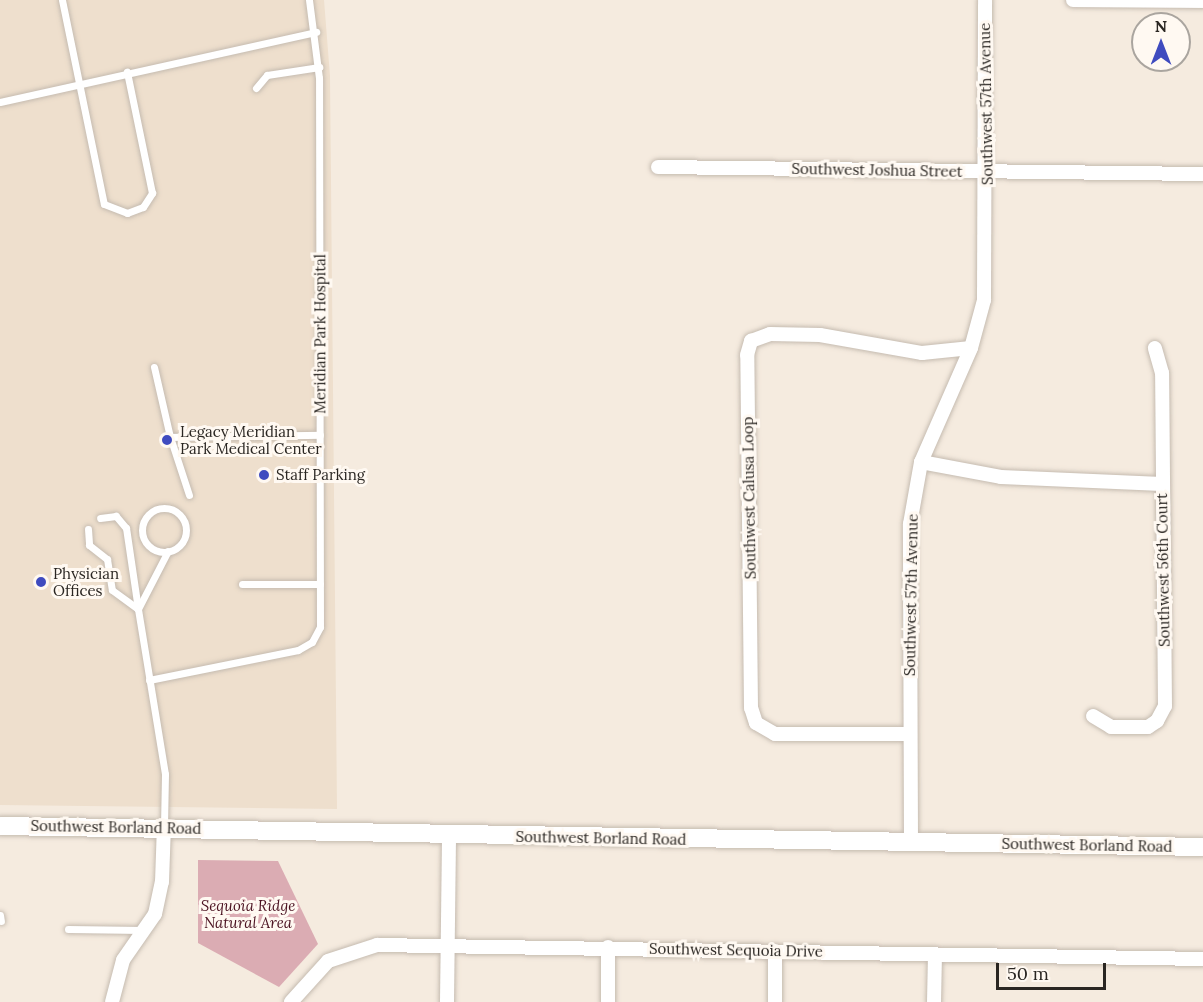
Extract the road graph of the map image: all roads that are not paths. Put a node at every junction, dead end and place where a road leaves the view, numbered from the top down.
1 (62, 0) edge
2 (309, 0) edge
3 (985, 0) edge
4 (1073, 0) edge
5 (1203, 1) edge
6 (316, 32) junction
7 (319, 67) junction
8 (127, 72) junction
9 (79, 82) junction
10 (256, 88) dead end
11 (0, 102) edge
12 (658, 167) dead end
13 (985, 171) junction
14 (1203, 174) edge
15 (971, 348) junction
16 (1155, 348) dead end
17 (154, 367) dead end
18 (320, 435) junction
19 (170, 437) junction
20 (921, 462) junction
21 (1162, 484) junction
22 (189, 495) dead end
23 (100, 518) dead end
24 (88, 529) dead end
25 (168, 551) junction
26 (242, 584) dead end
27 (320, 584) junction
28 (138, 609) junction
29 (149, 680) junction
30 (1093, 716) dead end
31 (908, 734) junction
32 (0, 826) edge
33 (164, 826) junction
34 (449, 835) junction
35 (911, 842) junction
36 (1203, 847) edge
37 (0, 915) edge
38 (1, 921) edge
39 (68, 929) dead end
40 (144, 930) junction
41 (447, 946) junction
42 (608, 947) junction
43 (775, 951) junction
44 (935, 956) junction
45 (1203, 960) edge
46 (112, 1002) edge
47 (291, 1002) edge
48 (447, 1002) edge
49 (608, 1002) edge
50 (775, 1002) edge
51 (934, 1002) edge

1 - 9 lane
2 - 6 lane, Meridian Park Hospital
3 - 13 street, Southwest 57th Avenue
4 - 5 street
6 - 7 lane, Meridian Park Hospital
6 - 8 lane
7 - 10 lane
7 - 18 lane, Meridian Park Hospital
8 - 9 lane
8 - 9 lane
9 - 11 lane
12 - 13 street, Southwest Joshua Street
13 - 14 street, Southwest Joshua Street
13 - 15 street, Southwest 57th Avenue
15 - 20 street, Southwest 57th Avenue
15 - 31 street, Southwest Calusa Loop
16 - 21 street, Southwest 56th Court
17 - 19 lane
18 - 19 lane
18 - 27 lane, Meridian Park Hospital
19 - 22 lane
20 - 21 street
20 - 31 street, Southwest 57th Avenue
21 - 30 street, Southwest 56th Court
23 - 28 lane
24 - 28 lane
25 - 25 lane
25 - 28 lane
26 - 27 lane
27 - 29 lane, Meridian Park Hospital
28 - 29 lane
29 - 33 lane
31 - 35 street, Southwest 57th Avenue
32 - 33 main road, Southwest Borland Road
33 - 34 main road, Southwest Borland Road
33 - 40 street
34 - 35 main road, Southwest Borland Road
34 - 41 street
35 - 36 main road, Southwest Borland Road
37 - 38 lane
39 - 40 lane
40 - 46 street
41 - 42 street, Southwest Sequoia Drive
41 - 47 street, Southwest Sequoia Drive
41 - 48 street
42 - 43 street, Southwest Sequoia Drive
42 - 49 street
43 - 44 street, Southwest Sequoia Drive
43 - 50 street
44 - 45 street, Southwest Sequoia Drive
44 - 51 street

